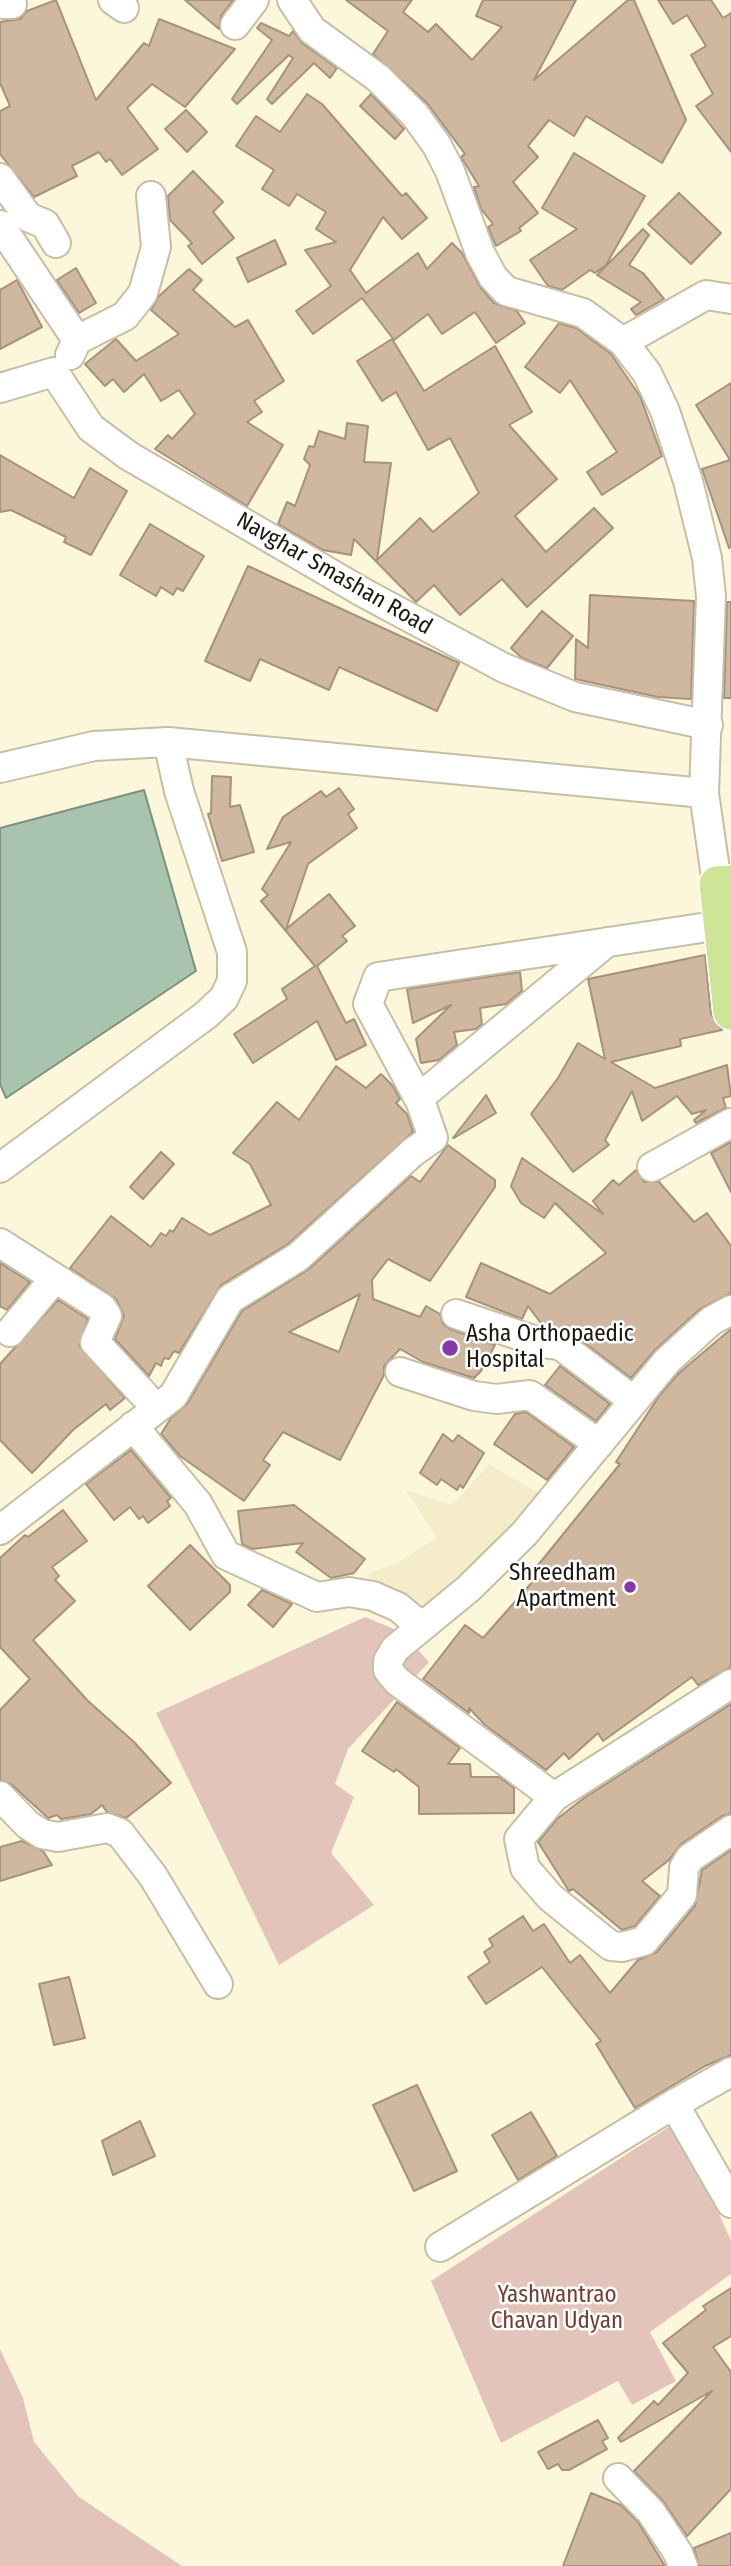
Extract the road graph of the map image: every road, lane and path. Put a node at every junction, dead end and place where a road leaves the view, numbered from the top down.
1 (254, 0) edge
2 (292, 0) edge
3 (235, 25) dead end
4 (0, 178) edge
5 (151, 197) dead end
6 (0, 225) edge
7 (55, 243) dead end
8 (731, 299) edge
9 (77, 340) junction
10 (623, 342) junction
11 (54, 372) junction
12 (0, 388) edge
13 (716, 720) edge
14 (169, 742) junction
15 (0, 768) edge
16 (704, 793) junction
17 (724, 883) edge
18 (721, 925) junction
19 (607, 942) junction
20 (731, 1012) edge
21 (419, 1098) junction
22 (731, 1123) edge
23 (652, 1167) dead end
24 (0, 1168) edge
25 (0, 1243) edge
26 (55, 1278) junction
27 (731, 1310) edge
28 (456, 1314) dead end
29 (10, 1332) dead end
30 (400, 1372) dead end
31 (145, 1396) dead end
32 (634, 1401) junction
33 (133, 1426) junction
34 (599, 1444) junction
35 (0, 1530) edge
36 (421, 1626) junction
37 (731, 1684) edge
38 (0, 1796) edge
39 (554, 1797) junction
40 (731, 1830) edge
41 (218, 1984) dead end
42 (731, 2072) edge
43 (674, 2104) junction
44 (729, 2195) edge
45 (440, 2248) dead end
46 (618, 2478) dead end
47 (683, 2566) edge

1 - 3 street
2 - 10 street
4 - 7 street
5 - 9 street
6 - 9 street
8 - 10 street
9 - 11 street
10 - 13 street
11 - 12 street
11 - 13 street, Navghar Smashan Road
13 - 16 street
14 - 15 street
14 - 16 street
14 - 24 street
16 - 17 street
17 - 18 main road
18 - 19 street
18 - 20 main road
19 - 21 street
19 - 21 street
21 - 33 street
22 - 23 street
25 - 26 street
26 - 29 street
26 - 31 street
27 - 32 street
28 - 32 street
30 - 34 street
32 - 34 street
33 - 35 street
33 - 36 street
34 - 36 street
36 - 39 street
37 - 39 street
38 - 41 street
39 - 40 street
42 - 43 street
43 - 44 street
43 - 45 street
46 - 47 street

